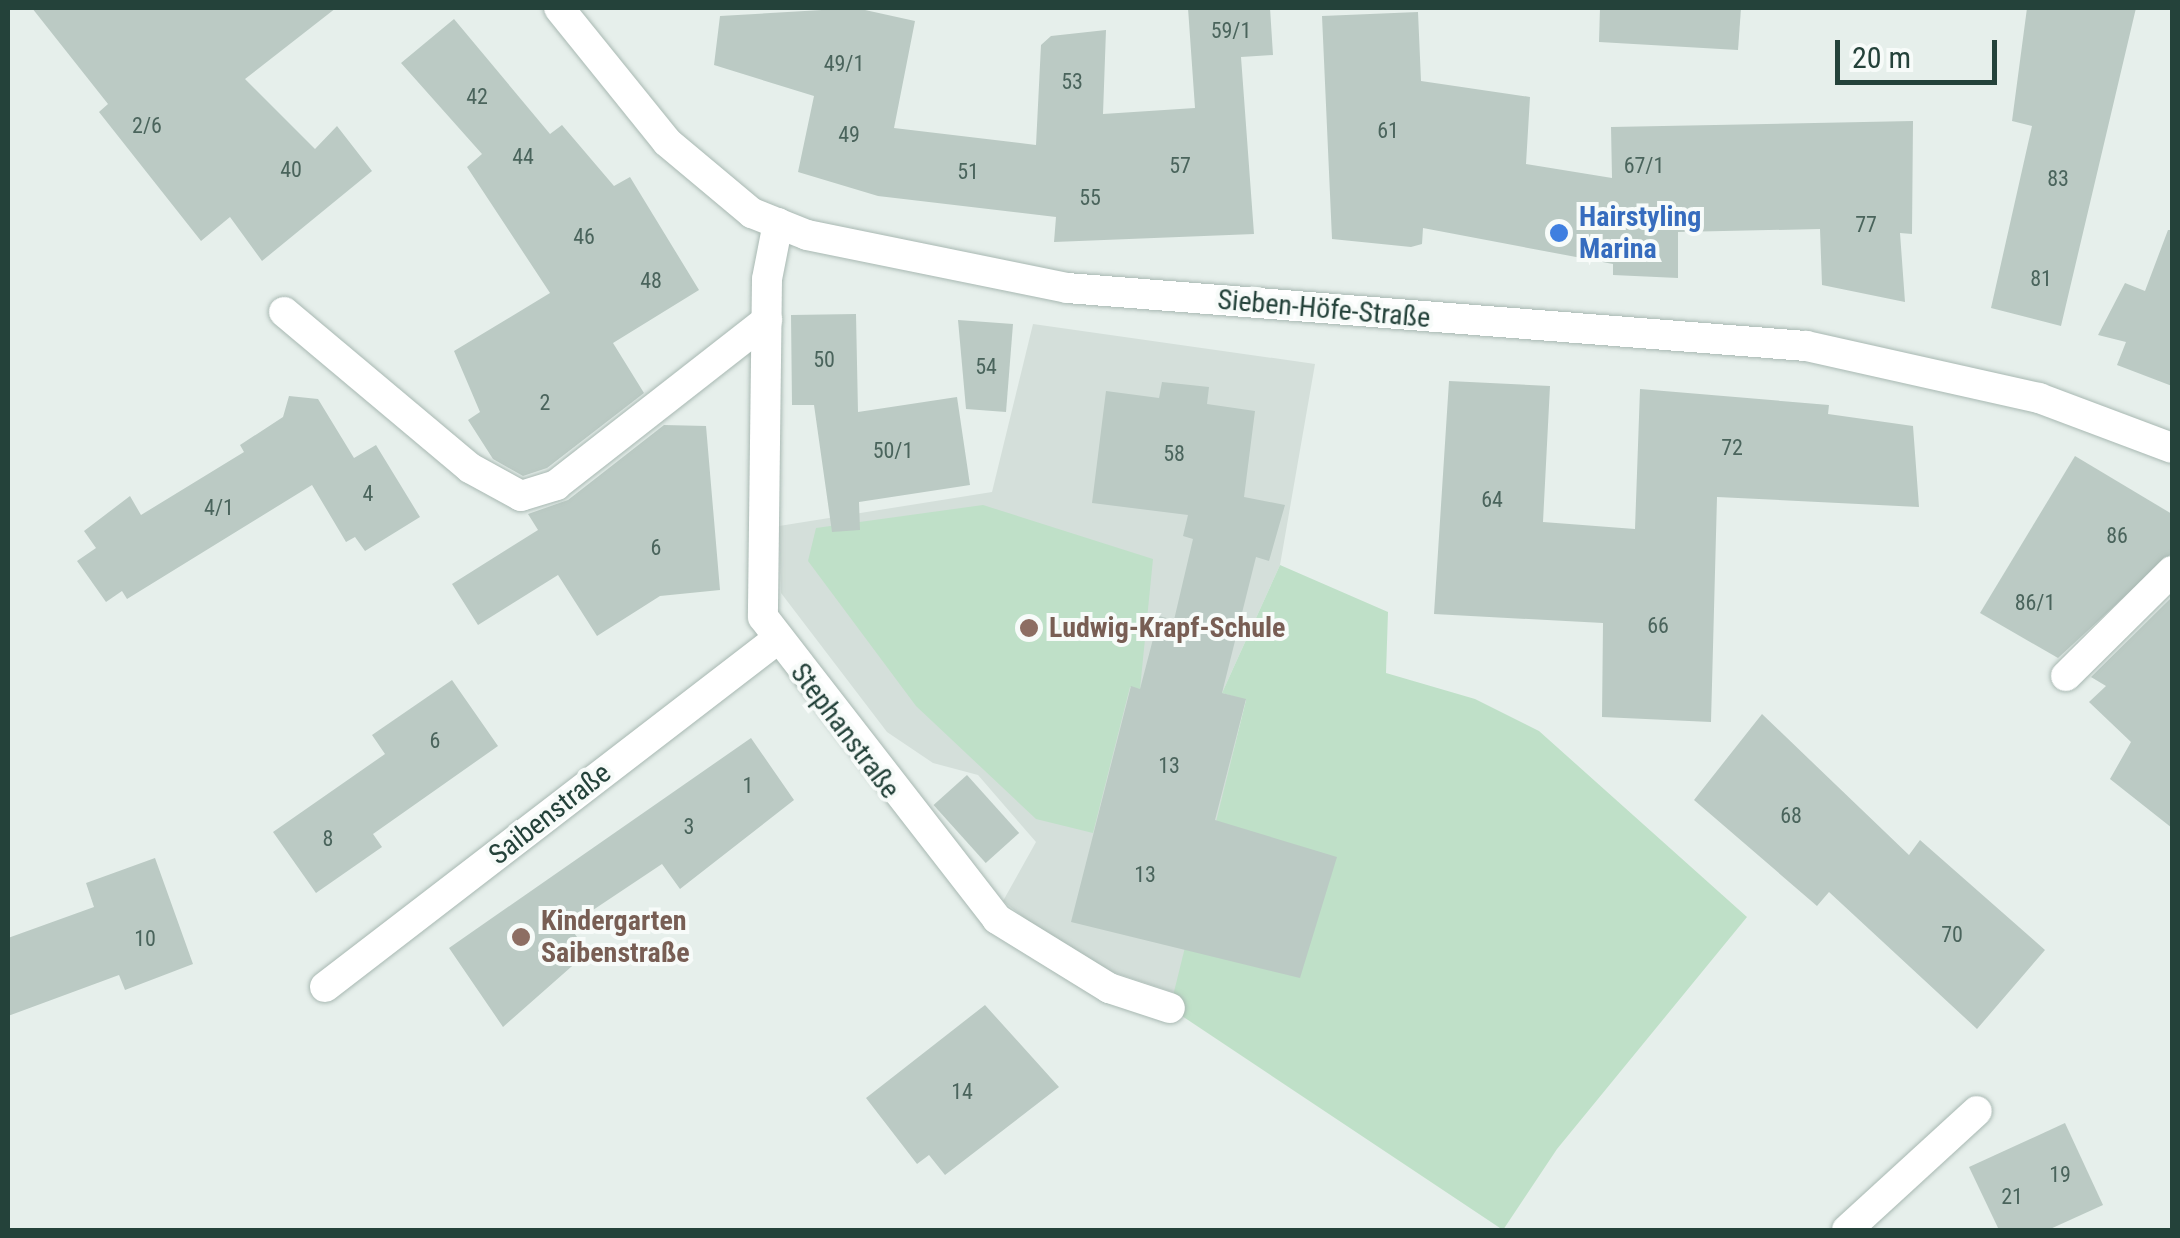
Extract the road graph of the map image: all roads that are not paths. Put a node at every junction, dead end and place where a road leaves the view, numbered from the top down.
1 (560, 8) edge
2 (778, 223) junction
3 (284, 312) dead end
4 (767, 320) junction
5 (2172, 448) edge
6 (2172, 572) edge
7 (775, 641) junction
8 (2066, 676) dead end
9 (325, 987) dead end
10 (1170, 1008) dead end
11 (1977, 1111) dead end
12 (1846, 1230) edge

1 - 2 street, Sieben-Höfe-Straße
2 - 4 street, Stephanstraße
2 - 5 street, Sieben-Höfe-Straße
3 - 4 street
4 - 7 street, Stephanstraße
6 - 8 street
7 - 9 street, Saibenstraße
7 - 10 street, Stephanstraße
11 - 12 street

